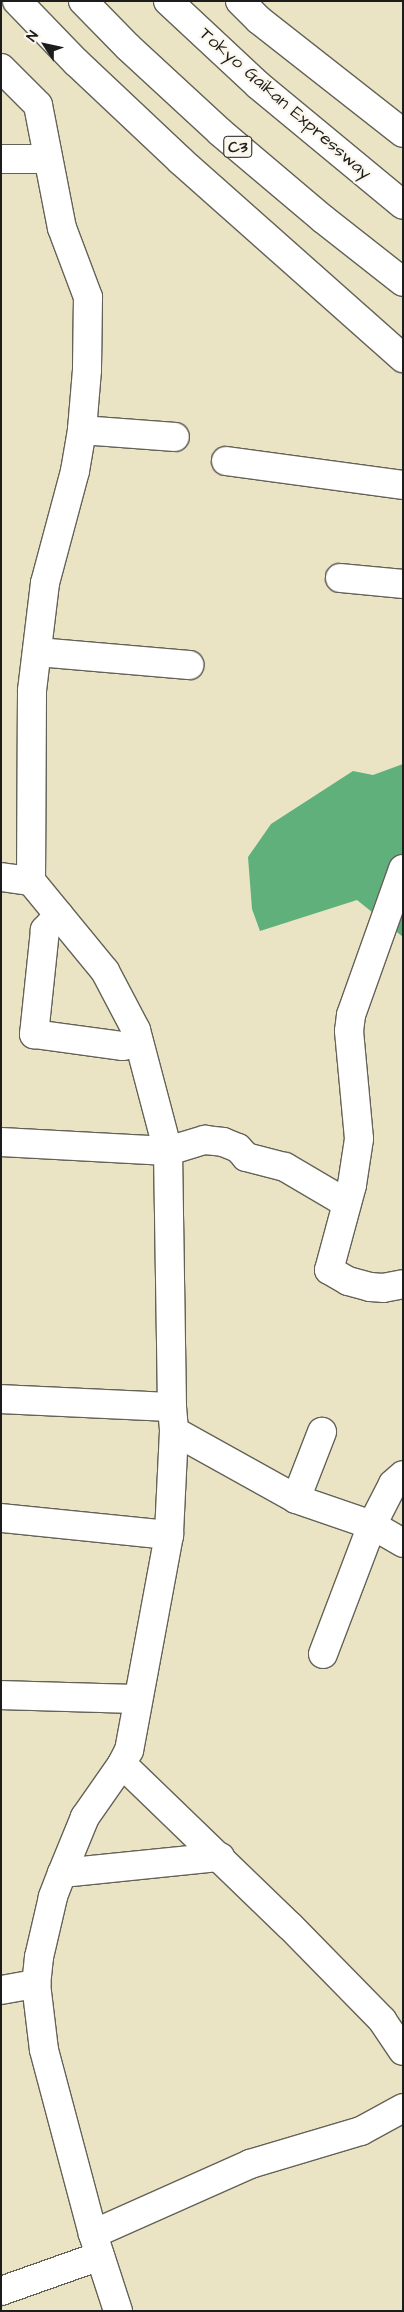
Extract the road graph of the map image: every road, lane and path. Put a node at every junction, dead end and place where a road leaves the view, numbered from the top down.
1 (17, 1) edge
2 (83, 1) edge
3 (168, 1) edge
4 (240, 1) edge
5 (1, 68) edge
6 (403, 133) edge
7 (1, 159) edge
8 (48, 159) junction
9 (403, 205) edge
10 (403, 282) edge
11 (403, 358) edge
12 (82, 430) junction
13 (175, 436) dead end
14 (226, 461) dead end
15 (403, 485) edge
16 (340, 578) dead end
17 (403, 584) edge
18 (37, 652) junction
19 (189, 665) dead end
20 (403, 869) edge
21 (1, 877) edge
22 (31, 881) junction
23 (59, 915) junction
24 (139, 1042) junction
25 (1, 1142) edge
26 (168, 1151) junction
27 (346, 1203) junction
28 (403, 1284) edge
29 (1, 1399) edge
30 (173, 1419) junction
31 (322, 1432) dead end
32 (403, 1475) edge
33 (296, 1499) junction
34 (1, 1518) edge
35 (372, 1525) junction
36 (169, 1535) junction
37 (403, 1543) edge
38 (323, 1654) dead end
39 (1, 1696) edge
40 (138, 1699) junction
41 (122, 1764) junction
42 (220, 1857) junction
43 (62, 1873) junction
44 (36, 1984) junction
45 (1, 1990) edge
46 (403, 2051) edge
47 (403, 2108) edge
48 (96, 2245) junction
49 (1, 2291) edge
50 (118, 2311) edge

1 - 11 main road
2 - 10 main road, C3
3 - 9 main road, Tokyo Gaikan Expressway
4 - 6 main road
5 - 8 main road
7 - 8 main road
8 - 12 main road
12 - 13 main road
12 - 18 main road
14 - 15 main road
16 - 17 main road
18 - 19 main road
18 - 22 main road
20 - 27 main road
21 - 22 main road
22 - 23 main road
23 - 24 main road
23 - 24 main road
24 - 26 main road
25 - 26 main road
26 - 27 main road
26 - 30 main road
27 - 28 main road
29 - 30 main road
30 - 33 main road
30 - 36 main road
31 - 33 main road
32 - 35 main road
33 - 35 main road
34 - 36 main road
35 - 37 main road
35 - 38 main road
36 - 40 main road
39 - 40 main road
40 - 41 main road
41 - 42 main road
41 - 43 main road
42 - 43 main road
42 - 46 main road
43 - 44 main road
44 - 45 main road
44 - 48 main road
47 - 48 main road
48 - 49 main road
48 - 50 main road

